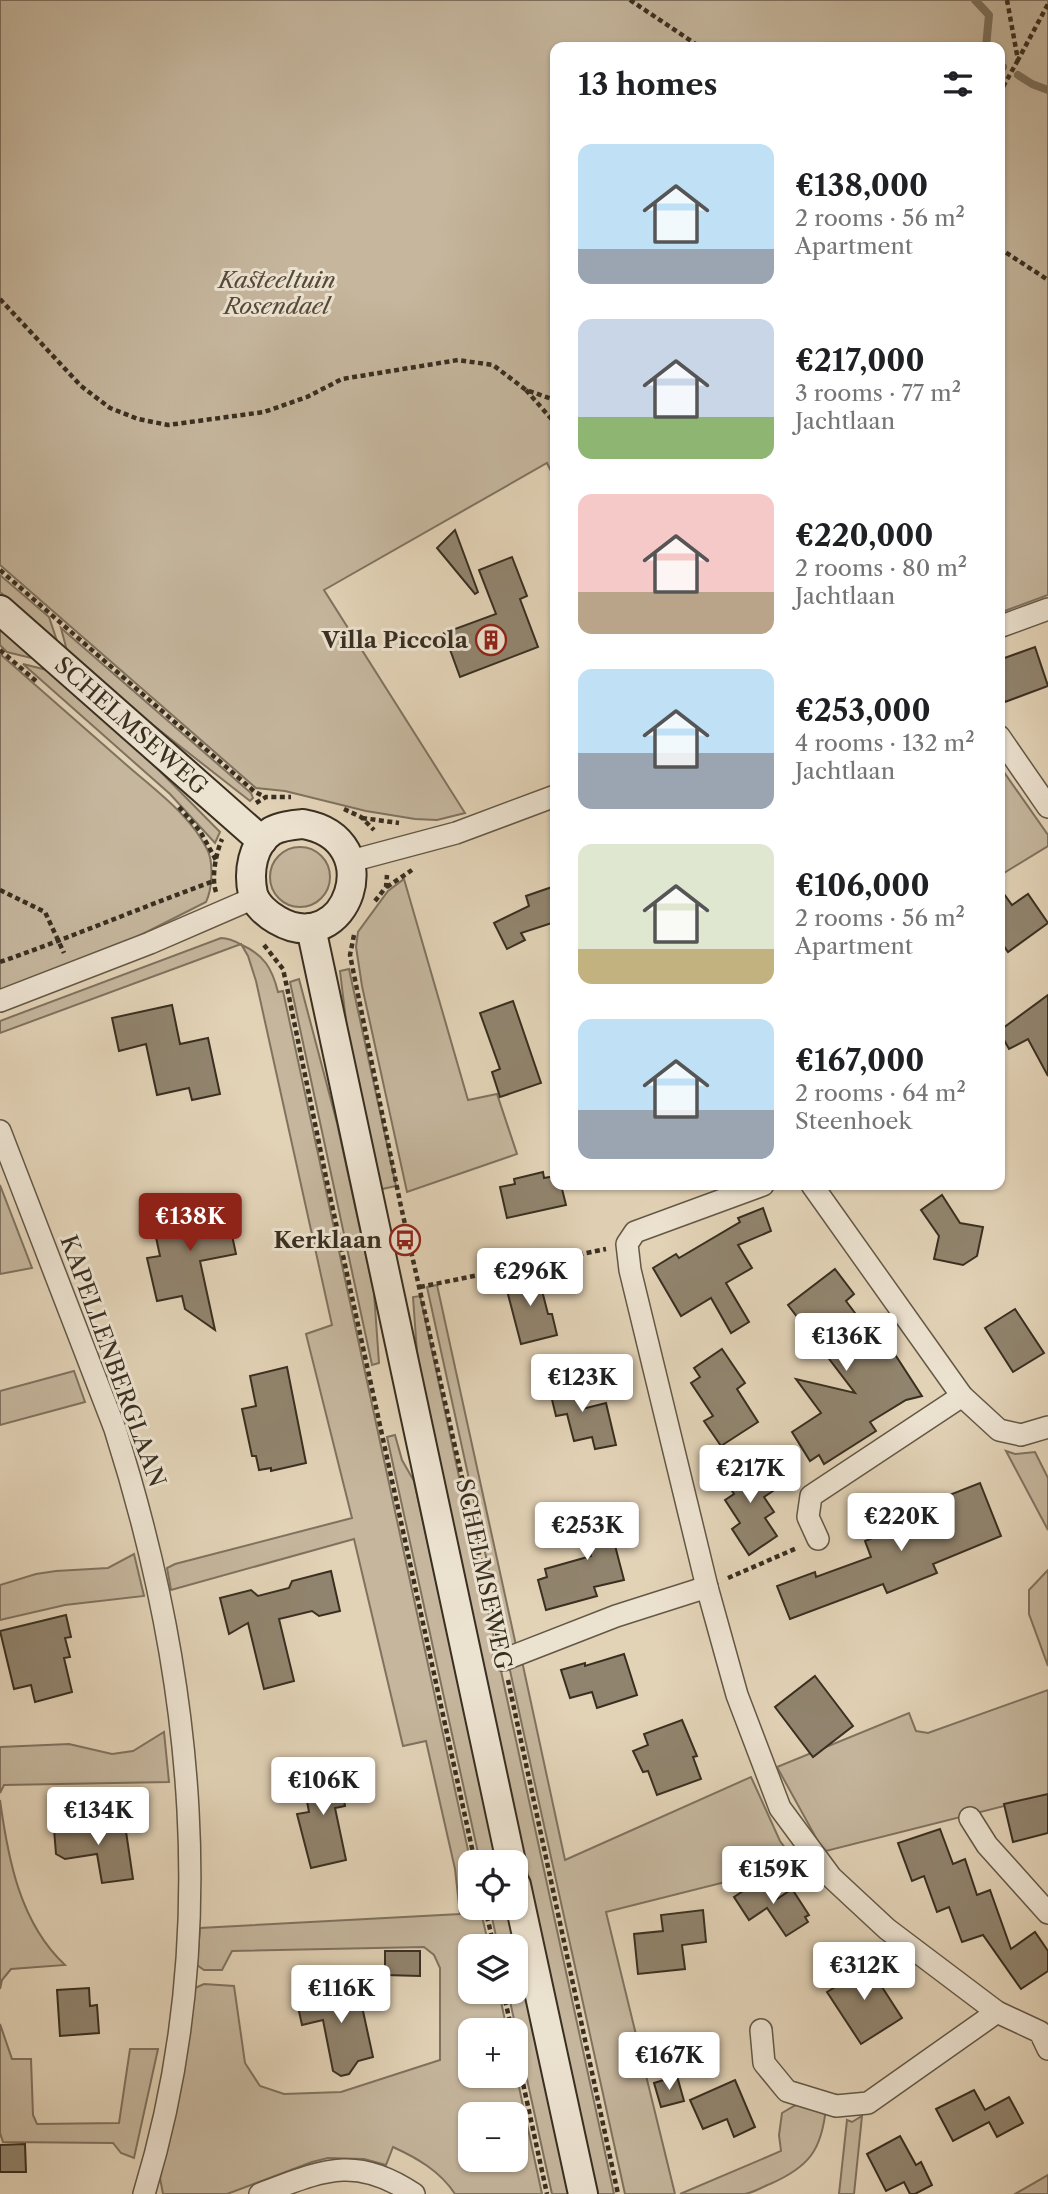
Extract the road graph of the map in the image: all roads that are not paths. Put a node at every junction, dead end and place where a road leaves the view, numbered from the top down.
1 (1048, 609) edge
2 (0, 610) edge
3 (1005, 625) edge
4 (1005, 745) edge
5 (550, 798) edge
6 (1048, 807) edge
7 (262, 841) junction
8 (351, 861) junction
9 (254, 898) junction
10 (311, 928) junction
11 (0, 1001) edge
12 (0, 1131) edge
13 (749, 1190) edge
14 (816, 1190) edge
15 (962, 1396) junction
16 (1046, 1433) edge
17 (818, 1539) road end
18 (708, 1587) junction
19 (503, 1660) road end
20 (971, 1818) dead end
21 (508, 1850) edge
22 (1048, 1913) edge
23 (524, 1920) edge
24 (997, 2012) junction
25 (761, 2030) dead end
26 (1045, 2036) edge
27 (144, 2194) edge
28 (260, 2194) edge
29 (414, 2194) edge
30 (583, 2194) edge

1 - 3 street
2 - 7 main road, SCHELMSEWEG
4 - 6 street
5 - 8 street
7 - 8 main road
7 - 9 main road
8 - 10 main road
9 - 10 main road
9 - 11 street
10 - 21 main road, SCHELMSEWEG
12 - 27 street, KAPELLENBERGLAAN
13 - 18 street
14 - 15 street
15 - 16 street
15 - 17 street
18 - 19 street
18 - 24 street
20 - 22 street
23 - 30 main road
24 - 25 street
24 - 26 street
28 - 29 street

